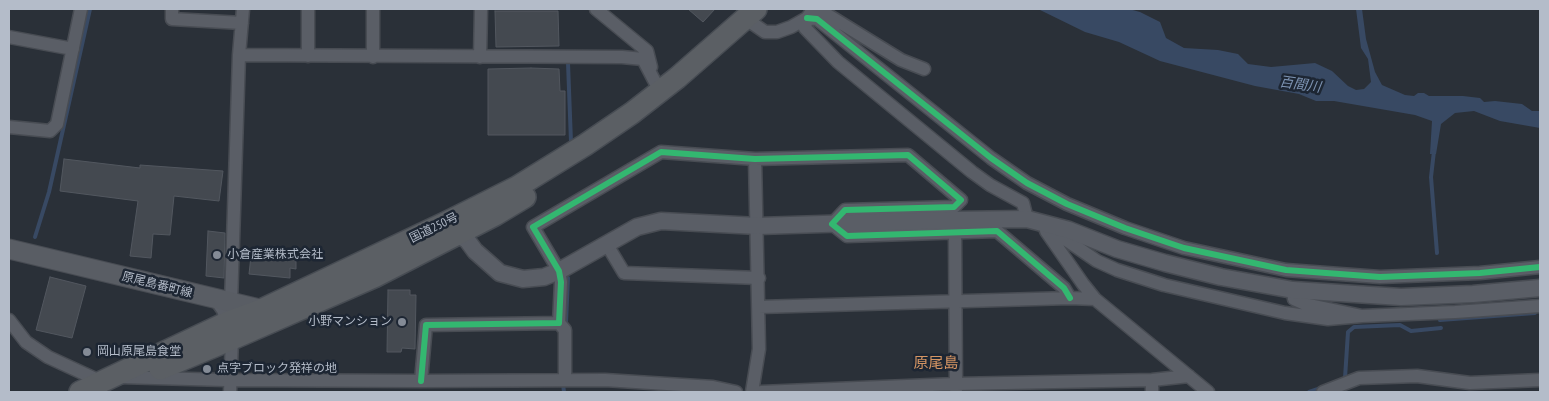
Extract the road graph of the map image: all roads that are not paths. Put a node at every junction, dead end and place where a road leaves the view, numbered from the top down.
1 (82, 9) edge
2 (172, 9) edge
3 (243, 9) edge
4 (308, 9) edge
5 (373, 9) edge
6 (481, 9) edge
7 (596, 9) edge
8 (754, 13) edge
9 (807, 18) junction
10 (242, 24) junction
11 (9, 37) edge
12 (73, 49) junction
13 (239, 56) junction
14 (308, 56) junction
15 (373, 57) junction
16 (480, 57) junction
17 (924, 69) dead end
18 (655, 82) junction
19 (632, 112) junction
20 (9, 126) edge
21 (755, 159) junction
22 (1034, 220) junction
23 (832, 224) junction
24 (758, 226) junction
25 (955, 233) junction
26 (456, 234) junction
27 (606, 243) junction
28 (9, 249) edge
29 (1540, 267) edge
30 (559, 271) junction
31 (759, 278) junction
32 (1540, 288) edge
33 (1293, 290) junction
34 (1070, 298) junction
35 (1095, 299) junction
36 (956, 302) junction
37 (1540, 306) edge
38 (307, 307) junction
39 (759, 307) junction
40 (261, 310) junction
41 (226, 316) junction
42 (1362, 316) junction
43 (9, 320) edge
44 (559, 323) junction
45 (1189, 376) junction
46 (139, 378) junction
47 (565, 380) junction
48 (1540, 380) edge
49 (421, 381) junction
50 (230, 382) edge
51 (108, 384) edge
52 (1152, 386) edge
53 (484, 387) edge
54 (956, 388) edge
55 (80, 392) edge
56 (736, 392) edge
57 (752, 392) edge
58 (761, 392) edge
59 (1208, 392) edge
60 (1323, 392) edge

1 - 12 street
2 - 10 street
3 - 10 street
4 - 14 street
5 - 15 street
6 - 16 street
7 - 18 street
8 - 9 street
8 - 19 highway, 国道250号
8 - 26 highway, 国道250号
9 - 17 street
9 - 22 street
9 - 29 street
10 - 13 street
11 - 12 street
12 - 20 street
13 - 14 street
13 - 41 street
14 - 15 street
15 - 16 street
16 - 18 street
18 - 19 street
19 - 40 highway, 国道250号
21 - 23 street
21 - 24 street
21 - 30 street
22 - 23 street
22 - 33 street
22 - 35 street
22 - 42 street
23 - 24 street
23 - 25 street
24 - 27 street
24 - 31 street
25 - 34 street
25 - 36 street
26 - 30 street
26 - 38 highway, 国道250号
27 - 30 street
27 - 31 street
28 - 41 main road, 原尾島番町線
30 - 44 street
31 - 39 street
32 - 33 street
33 - 42 street
34 - 35 street
34 - 36 street
35 - 45 street
36 - 39 street
36 - 54 street
37 - 42 street
38 - 40 main road
38 - 41 highway, 国道250号
39 - 57 street
40 - 41 highway, 国道250号
41 - 46 highway, 国道250号
41 - 50 street
41 - 51 highway, 国道250号
43 - 51 street
44 - 47 street
44 - 49 street
45 - 52 street
45 - 59 street
46 - 50 street
46 - 51 highway, 国道250号
47 - 53 street
47 - 56 street
48 - 60 street
49 - 50 street
49 - 53 street
51 - 55 highway, 国道250号
52 - 54 street
54 - 58 street

